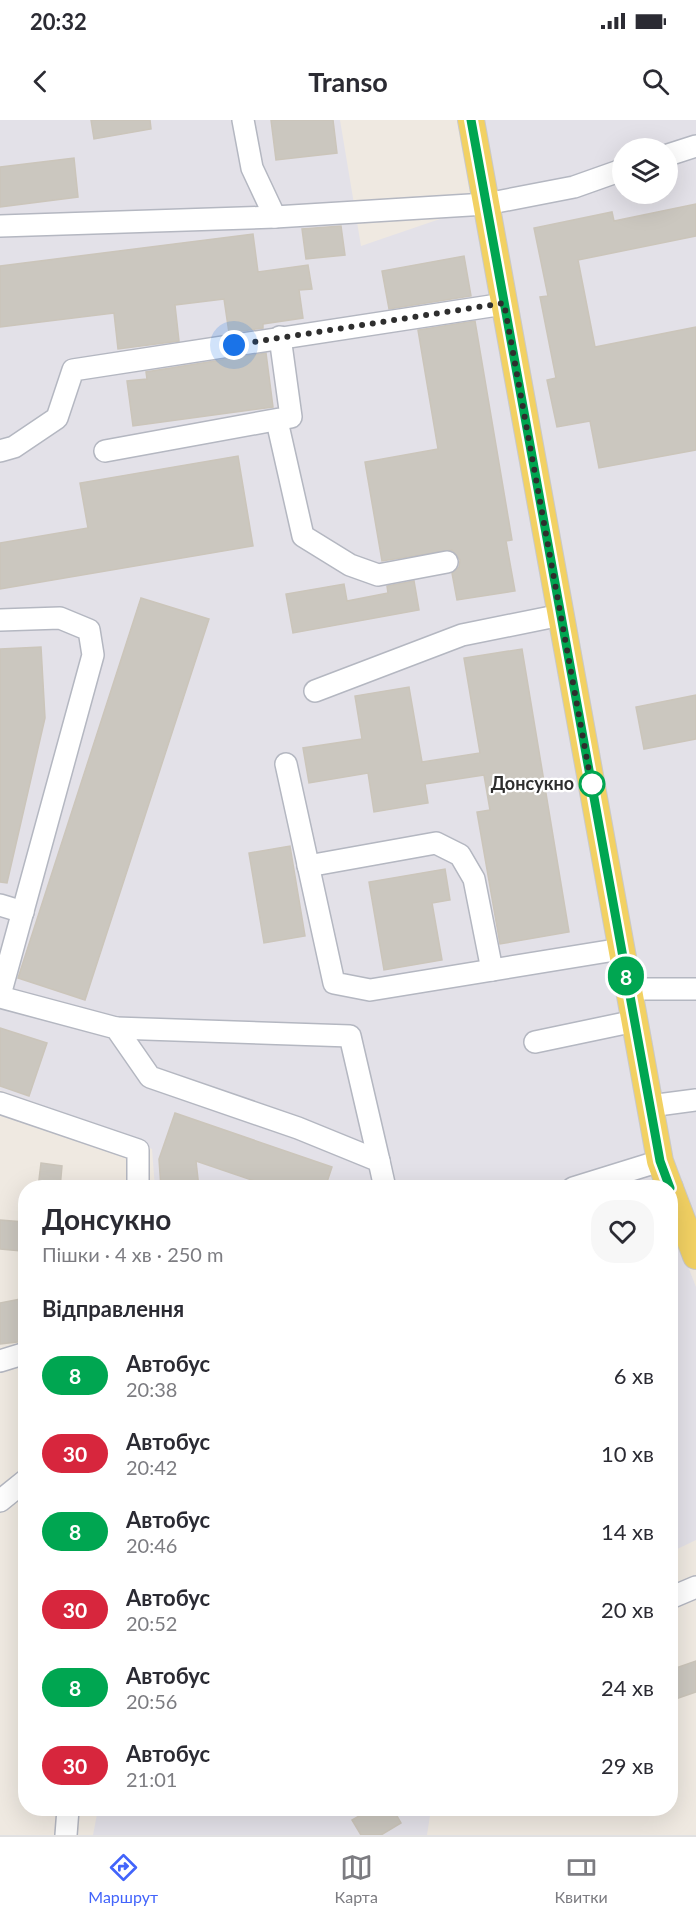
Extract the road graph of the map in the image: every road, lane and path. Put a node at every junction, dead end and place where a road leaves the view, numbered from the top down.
1 (243, 120) edge
2 (471, 120) edge
3 (696, 146) edge
4 (678, 152) edge
5 (612, 174) edge
6 (486, 204) junction
7 (275, 217) junction
8 (0, 226) edge
9 (504, 303) junction
10 (280, 338) junction
11 (277, 422) junction
12 (105, 450) dead end
13 (0, 451) edge
14 (447, 562) dead end
15 (561, 615) junction
16 (0, 620) edge
17 (315, 691) dead end
18 (286, 764) dead end
19 (308, 866) junction
20 (0, 905) edge
21 (22, 912) junction
22 (621, 949) junction
23 (492, 970) junction
24 (629, 989) junction
25 (696, 989) edge
26 (0, 996) edge
27 (635, 1021) junction
28 (116, 1028) junction
29 (535, 1042) dead end
30 (696, 1100) edge
31 (0, 1103) edge
32 (650, 1106) junction
33 (379, 1161) junction
34 (660, 1161) junction
35 (138, 1180) edge
36 (383, 1180) edge
37 (599, 1180) edge
38 (667, 1180) edge
39 (678, 1209) edge
40 (696, 1256) edge
41 (18, 1355) edge
42 (0, 1361) edge
43 (18, 1486) edge
44 (0, 1501) edge
45 (696, 1587) edge
46 (678, 1595) edge
47 (67, 1816) edge
48 (66, 1835) edge

1 - 7 street
2 - 6 main road
3 - 4 street
5 - 6 street
6 - 7 street
6 - 9 main road
7 - 8 street
9 - 10 street
9 - 15 main road
10 - 11 street
10 - 13 street
11 - 12 street
11 - 14 street
15 - 17 street
15 - 22 main road
16 - 21 street
18 - 19 street
19 - 23 street
19 - 23 street
20 - 21 street
21 - 26 street
22 - 23 street
22 - 24 main road
24 - 25 street
24 - 27 main road
26 - 28 street
27 - 29 street
27 - 32 main road
28 - 33 street
28 - 33 street
30 - 32 street
31 - 35 street
32 - 34 main road
33 - 36 street
34 - 37 street
34 - 38 main road
39 - 40 main road
41 - 42 street
43 - 44 street
45 - 46 street
47 - 48 street

